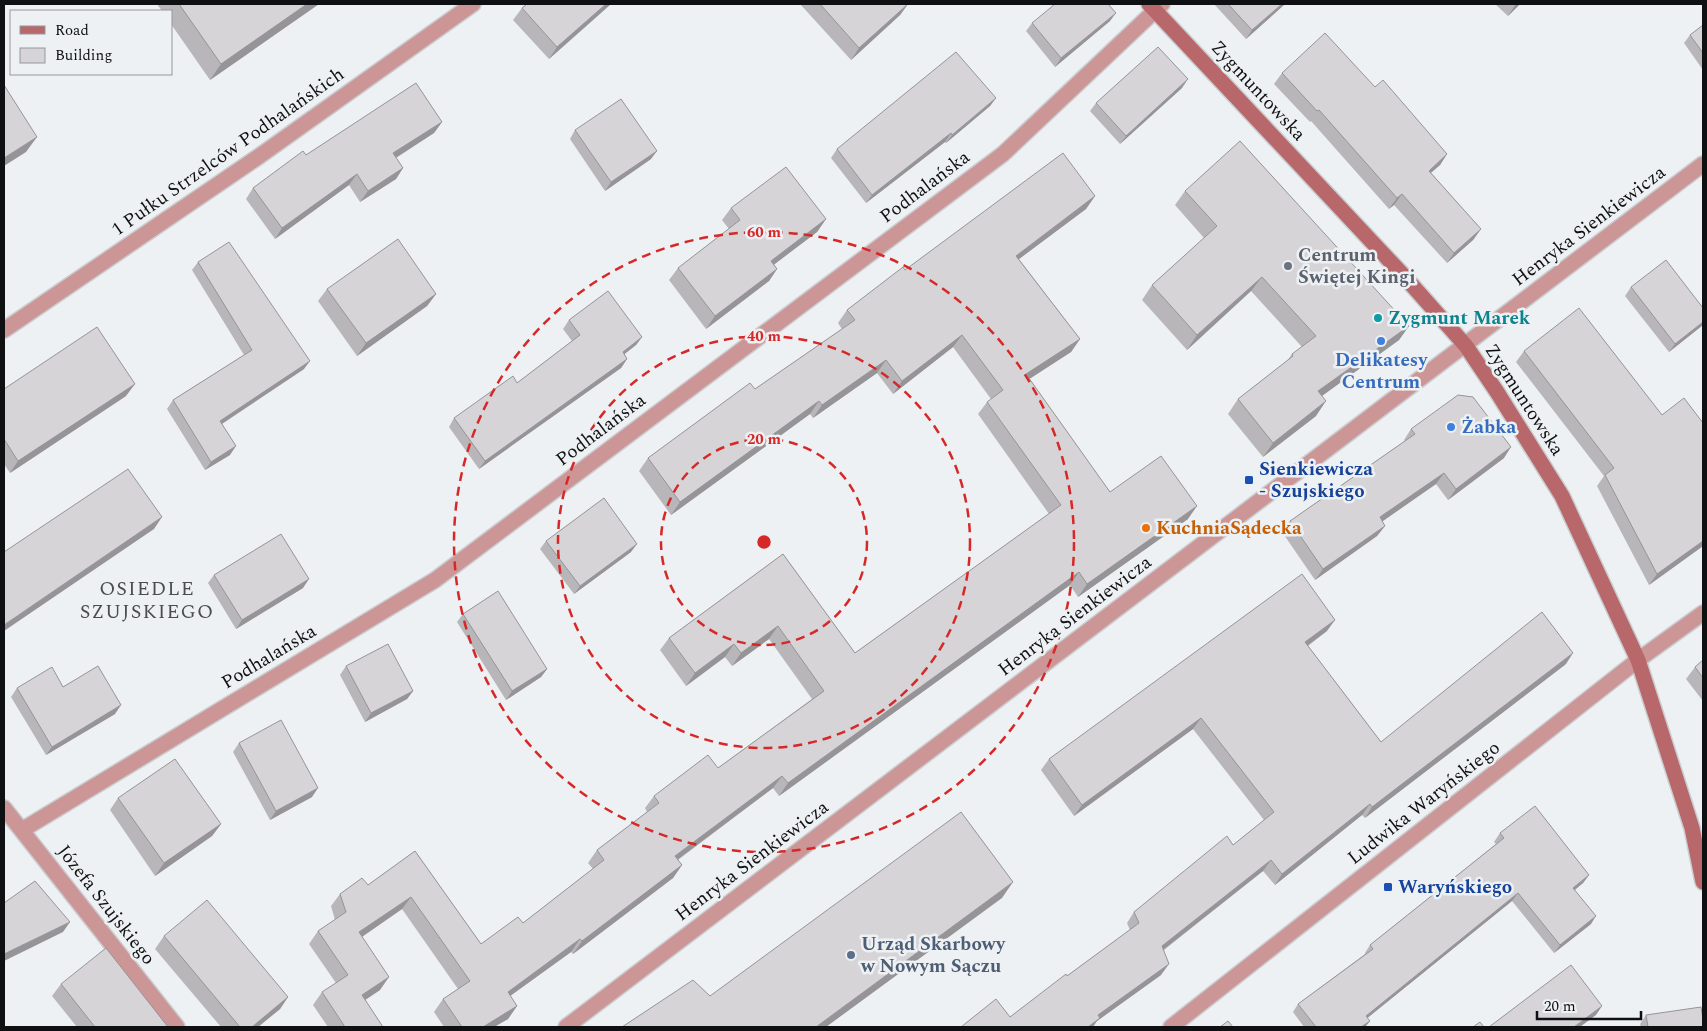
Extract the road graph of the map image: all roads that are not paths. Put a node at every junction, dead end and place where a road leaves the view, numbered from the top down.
1 (474, 4) edge
2 (1155, 6) edge
3 (1703, 164) edge
4 (4, 330) edge
5 (1466, 346) junction
6 (1703, 613) edge
7 (1638, 660) junction
8 (4, 808) edge
9 (22, 830) junction
10 (1703, 882) edge
11 (177, 1027) edge
12 (566, 1027) edge
13 (1171, 1027) edge

1 - 4 street, 1 Pułku Strzelców Podhalańskich
2 - 5 main road, Zygmuntowska
2 - 9 street, Podhalańska
3 - 5 street, Henryka Sienkiewicza
5 - 7 main road, Zygmuntowska
5 - 12 street, Henryka Sienkiewicza
6 - 7 street, Ludwika Waryńskiego
7 - 10 main road, Zygmuntowska
7 - 13 street, Ludwika Waryńskiego
8 - 9 street, Józefa Szujskiego
9 - 11 street, Józefa Szujskiego

